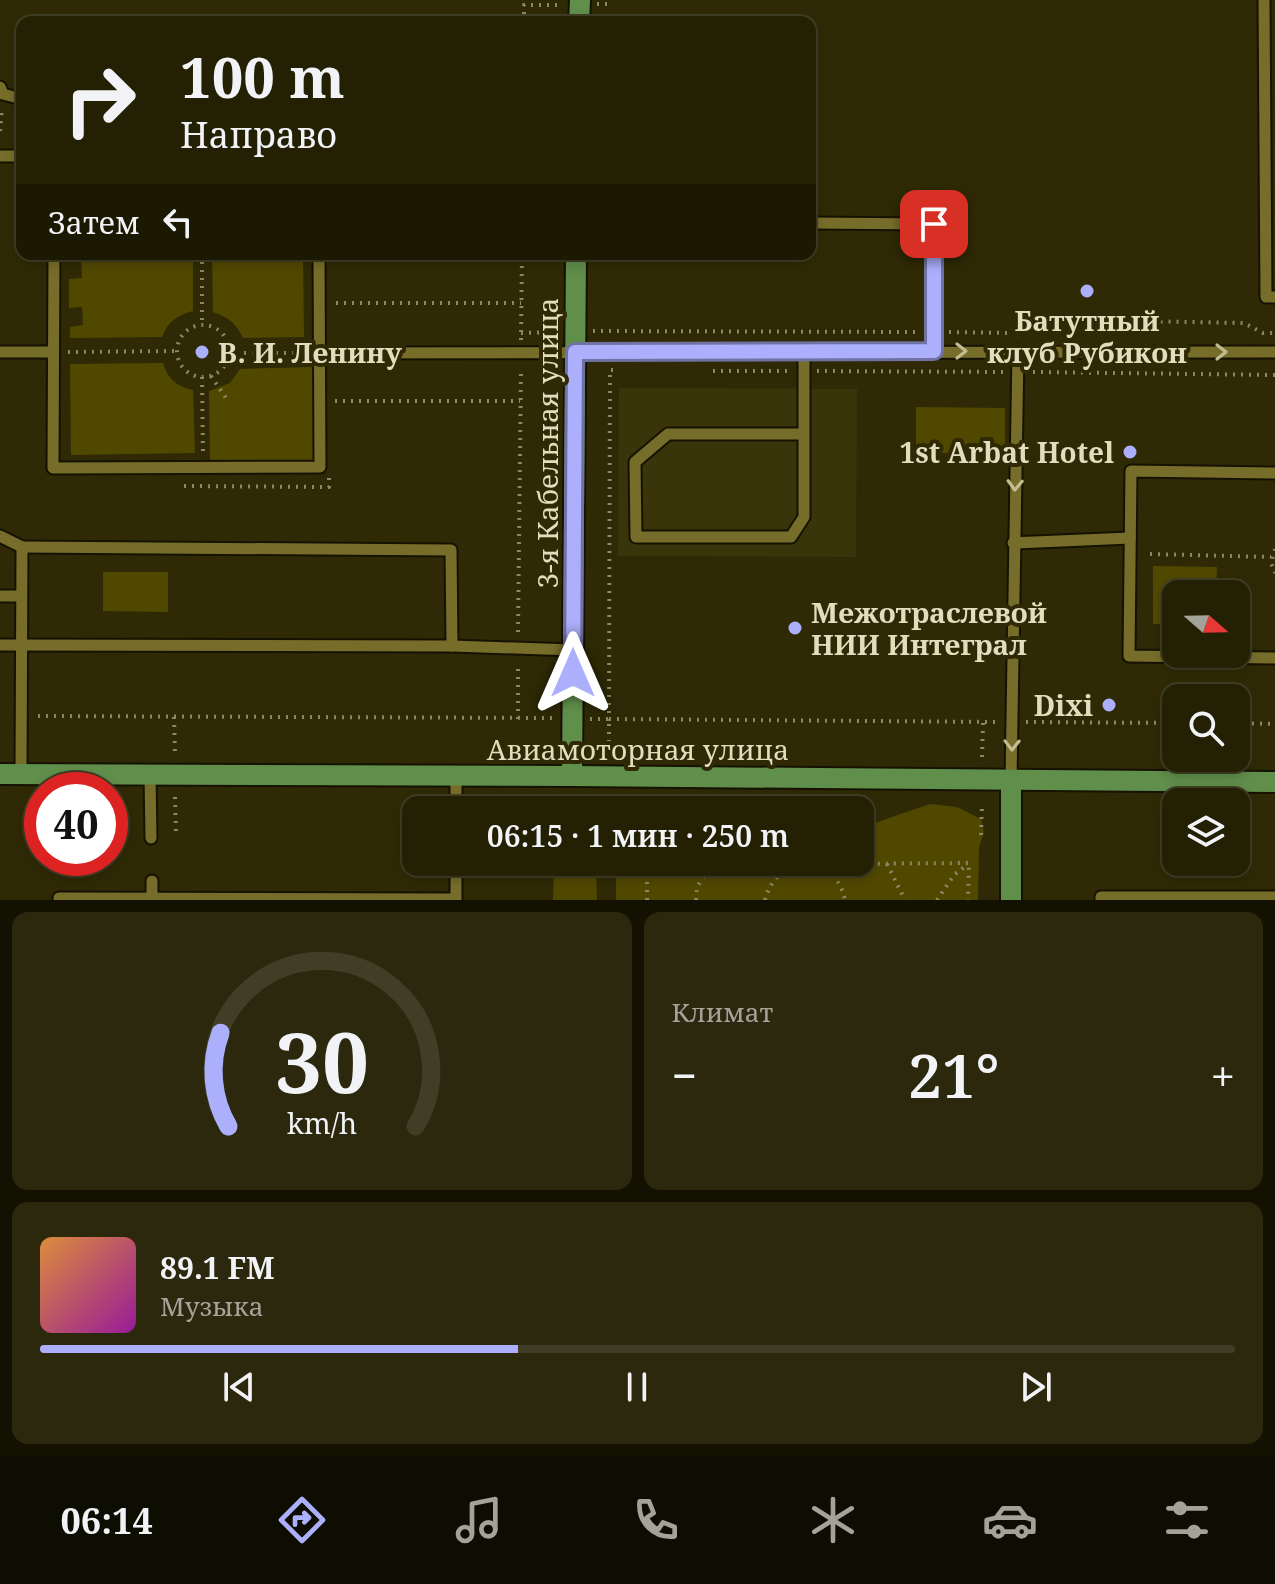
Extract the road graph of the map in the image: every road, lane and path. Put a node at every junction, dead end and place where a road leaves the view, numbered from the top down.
1 (1264, 0) edge
2 (575, 9) edge
3 (524, 16) edge
4 (1270, 72) edge
5 (0, 87) edge
6 (16, 97) edge
7 (1270, 180) edge
8 (816, 223) edge
9 (54, 260) edge
10 (202, 260) edge
11 (319, 260) edge
12 (522, 260) edge
13 (576, 260) edge
14 (1275, 297) edge
15 (331, 303) dead end
16 (521, 303) junction
17 (202, 326) junction
18 (593, 331) dead end
19 (610, 331) dead end
20 (552, 332) dead end
21 (521, 333) junction
22 (178, 351) junction
23 (804, 351) junction
24 (934, 351) junction
25 (1018, 351) junction
26 (0, 352) edge
27 (53, 352) junction
28 (521, 352) junction
29 (575, 352) junction
30 (1275, 352) edge
31 (228, 353) junction
32 (320, 353) junction
33 (1018, 372) junction
34 (1275, 375) edge
35 (211, 376) junction
36 (202, 377) junction
37 (226, 398) dead end
38 (330, 401) dead end
39 (520, 401) junction
40 (804, 434) junction
41 (203, 467) junction
42 (329, 473) dead end
43 (1275, 473) edge
44 (177, 486) dead end
45 (0, 536) edge
46 (1130, 538) junction
47 (1013, 543) junction
48 (22, 547) junction
49 (1275, 549) edge
50 (1150, 554) dead end
51 (1271, 557) junction
52 (1275, 573) edge
53 (0, 596) edge
54 (21, 596) junction
55 (0, 645) edge
56 (20, 645) junction
57 (452, 646) junction
58 (518, 648) junction
59 (573, 650) junction
60 (1275, 658) edge
61 (21, 716) junction
62 (174, 717) junction
63 (555, 718) dead end
64 (518, 719) junction
65 (588, 719) dead end
66 (983, 722) dead end
67 (994, 722) dead end
68 (1012, 722) junction
69 (1162, 723) edge
70 (1250, 723) edge
71 (1275, 724) edge
72 (609, 753) dead end
73 (175, 755) dead end
74 (982, 757) dead end
75 (0, 774) edge
76 (21, 774) junction
77 (150, 775) junction
78 (456, 776) junction
79 (572, 776) junction
80 (1011, 780) junction
81 (1275, 782) edge
82 (456, 796) edge
83 (175, 797) dead end
84 (982, 805) dead end
85 (176, 832) dead end
86 (981, 835) dead end
87 (151, 838) dead end
88 (969, 863) junction
89 (887, 864) junction
90 (874, 865) edge
91 (456, 876) edge
92 (647, 876) edge
93 (704, 876) edge
94 (776, 876) edge
95 (834, 876) edge
96 (152, 881) dead end
97 (152, 897) junction
98 (1275, 897) edge
99 (59, 900) edge
100 (647, 900) edge
101 (696, 900) edge
102 (765, 900) edge
103 (845, 900) edge
104 (905, 900) edge
105 (937, 900) edge
106 (968, 900) edge
107 (1011, 900) edge
108 (1101, 900) edge

1 - 4 lane
2 - 3 path
4 - 7 lane
5 - 6 lane
7 - 14 lane
8 - 24 lane
9 - 27 lane
10 - 17 path
11 - 32 lane
12 - 16 path
13 - 29 street, 3-я Кабельная улица
15 - 16 path
16 - 21 path
17 - 22 path
17 - 31 path
18 - 19 path
20 - 21 path
21 - 28 path
22 - 27 path
22 - 36 path
23 - 24 lane
23 - 29 lane
23 - 40 lane
24 -> 25 lane
25 -> 30 lane
25 - 33 lane
26 - 27 lane
27 - 41 lane
28 - 29 lane
28 - 32 lane
28 - 39 path
29 - 59 street, 3-я Кабельная улица
31 - 32 path
31 - 35 path
32 - 41 lane
33 - 34 path
33 -> 47 lane
35 - 36 path
35 - 37 path
36 - 41 path
38 - 39 path
39 - 58 path
40 - 40 lane
42 - 44 path
43 - 46 lane
45 - 48 lane
46 - 47 lane
46 - 60 lane
47 - 68 lane
48 - 54 lane
48 - 57 lane
49 - 51 path
50 - 51 path
51 - 52 path
53 - 54 lane
54 - 56 lane
55 - 56 lane
56 - 57 lane
56 - 61 lane
57 - 58 lane
58 - 59 lane
58 - 64 path
59 - 79 street, 3-я Кабельная улица
61 - 62 path
61 - 76 lane
62 - 64 path
62 - 73 path
63 - 64 path
65 - 72 path
66 - 74 path
67 - 68 path
68 - 69 path
68 -> 80 lane
70 - 71 path
75 - 76 street, Авиамоторная улица
76 - 77 street, Авиамоторная улица
77 - 78 street, Авиамоторная улица
77 - 87 lane
78 - 79 street, Авиамоторная улица
78 - 82 lane
79 - 80 street, Авиамоторная улица
80 - 81 street, Авиамоторная улица
80 - 107 street
83 - 85 path
84 - 86 path
88 - 89 path
88 - 105 path
88 - 106 path
89 - 90 path
89 - 104 path
91 - 97 lane
92 - 100 path
93 - 101 path
94 - 102 path
95 - 103 path
96 - 97 lane
97 - 99 lane
98 - 108 lane

